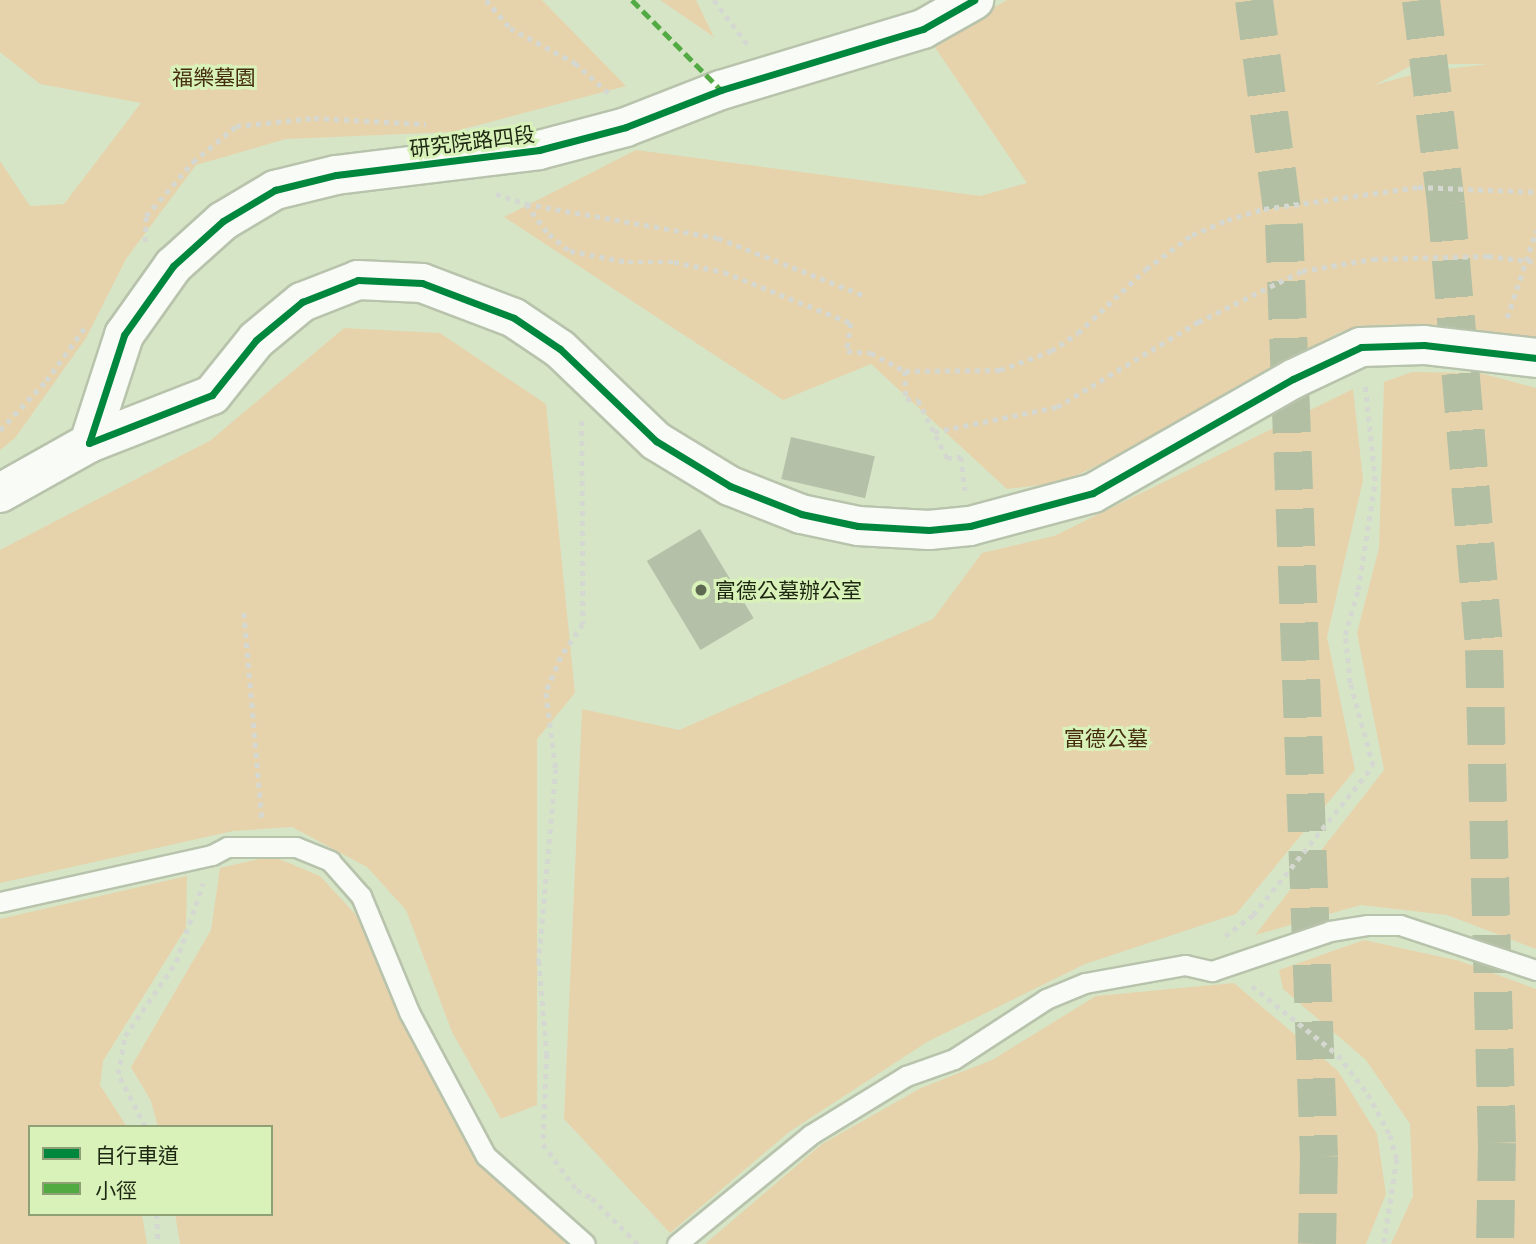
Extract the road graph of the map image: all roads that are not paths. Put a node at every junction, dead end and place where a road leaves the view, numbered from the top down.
1 (974, 0) edge
2 (1536, 358) edge
3 (89, 443) junction
4 (0, 492) edge
5 (0, 902) edge
6 (1536, 970) edge
7 (585, 1244) edge
8 (677, 1244) edge

1 - 3 street, 研究院路四段
2 - 3 street
3 - 4 street
5 - 7 lane
6 - 8 lane

